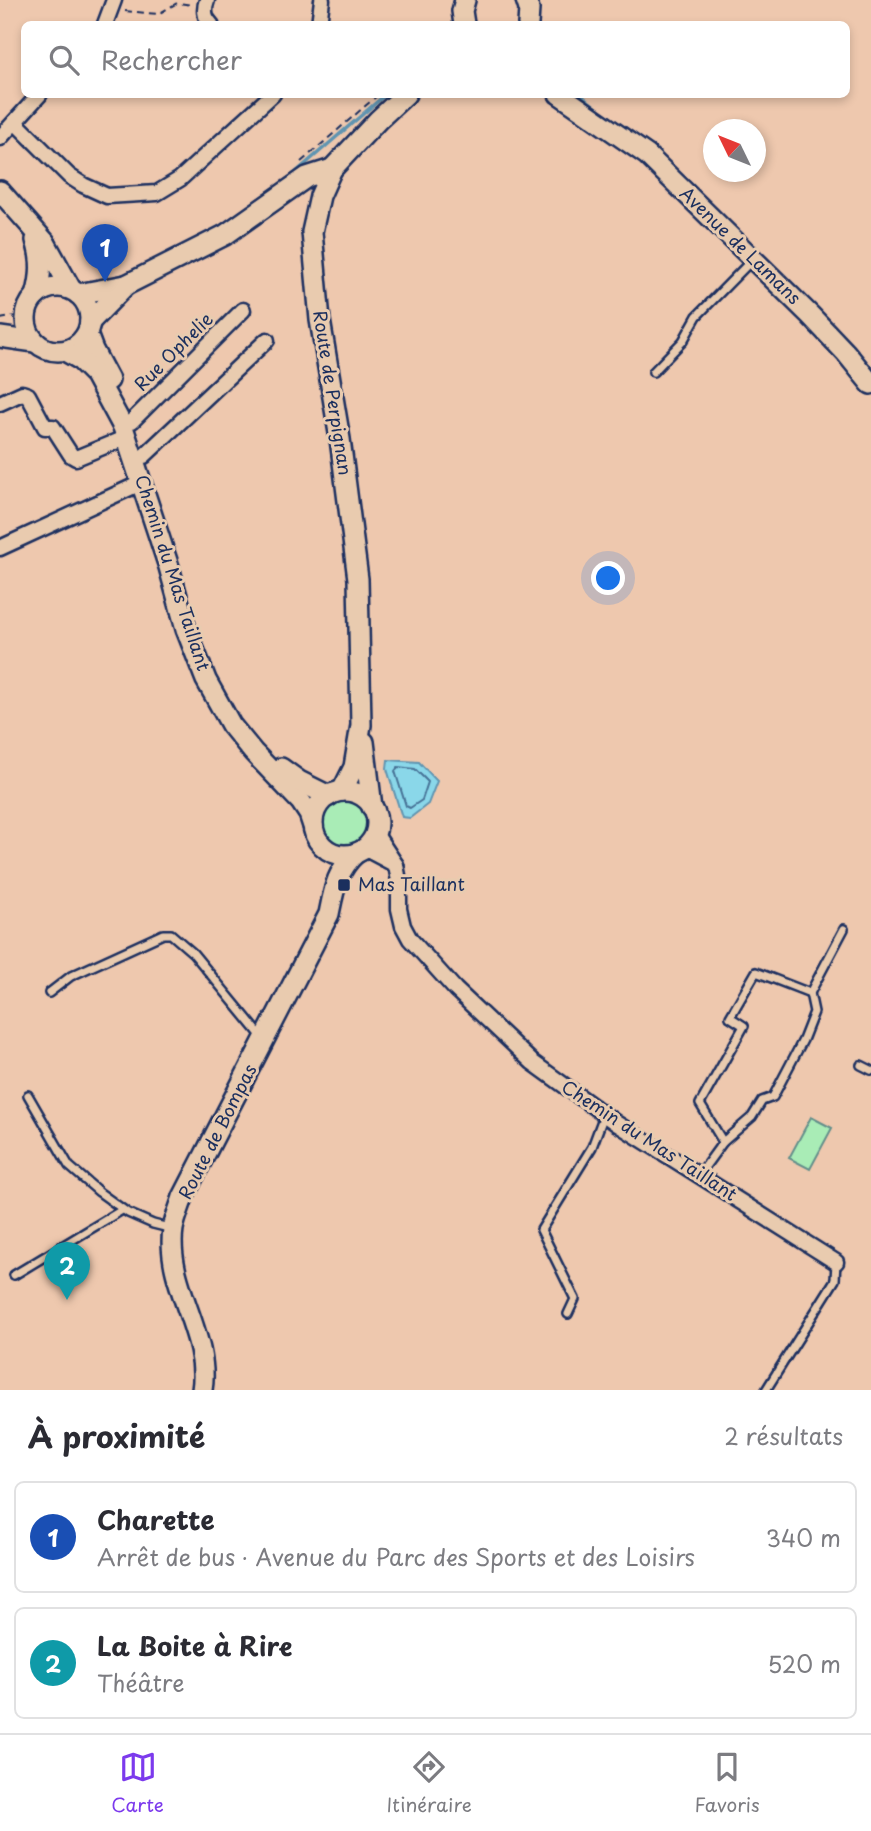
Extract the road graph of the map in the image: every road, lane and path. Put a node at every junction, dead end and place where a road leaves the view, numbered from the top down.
1 (322, 0) edge
2 (114, 1) edge
3 (205, 4) edge
4 (106, 21) edge
5 (210, 21) edge
6 (319, 21) edge
7 (36, 98) edge
8 (269, 98) edge
9 (375, 98) edge
10 (402, 98) edge
11 (565, 98) edge
12 (576, 98) edge
13 (597, 119) junction
14 (15, 122) junction
15 (0, 138) edge
16 (332, 169) junction
17 (295, 177) junction
18 (0, 191) edge
19 (320, 196) junction
20 (33, 229) junction
21 (754, 259) junction
22 (126, 285) junction
23 (74, 291) junction
24 (36, 296) junction
25 (243, 310) dead end
26 (26, 314) junction
27 (0, 319) edge
28 (88, 328) junction
29 (0, 336) edge
30 (267, 340) dead end
31 (35, 342) junction
32 (65, 351) junction
33 (653, 372) dead end
34 (871, 384) edge
35 (0, 403) edge
36 (130, 429) junction
37 (144, 456) junction
38 (142, 482) junction
39 (0, 548) edge
40 (361, 724) junction
41 (335, 793) junction
42 (372, 807) junction
43 (317, 835) junction
44 (365, 845) junction
45 (844, 929) dead end
46 (304, 965) junction
47 (49, 993) dead end
48 (810, 993) junction
49 (264, 1040) junction
50 (861, 1065) dead end
51 (871, 1070) edge
52 (28, 1096) dead end
53 (604, 1115) junction
54 (723, 1142) junction
55 (699, 1175) junction
56 (122, 1210) junction
57 (173, 1229) junction
58 (836, 1262) joint
59 (14, 1275) dead end
60 (568, 1314) dead end
61 (202, 1390) edge
62 (766, 1390) edge

1 - 6 street
2 - 3 path
2 - 4 street
3 - 5 street
7 - 14 street
8 - 14 street
9 - 17 path
10 - 16 main road, Route de Perpignan
11 - 13 main road, Avenue de Lamans
12 - 13 main road, Avenue de Lamans
13 - 21 main road, Avenue de Lamans
14 - 15 street
16 - 17 main road
16 - 19 main road, Route de Perpignan
17 - 19 main road
17 - 22 main road
18 - 20 main road
19 - 40 main road, Route de Perpignan
20 - 23 main road
20 - 24 main road
21 - 33 lane
21 - 34 main road, Avenue de Lamans
22 - 23 main road
22 - 28 main road
23 - 24 main road
23 - 28 main road
24 - 26 main road
25 - 36 street, Rue Ophelie
26 - 27 path
26 - 29 main road
26 - 31 main road
28 - 32 main road
28 - 36 main road, Chemin du Mas Taillant
29 - 31 main road
30 - 37 street
31 - 32 main road
32 - 36 main road, Chemin du Mas Taillant
35 - 36 street
36 - 37 main road, Chemin du Mas Taillant
36 - 38 main road, Chemin du Mas Taillant
37 - 41 main road, Chemin du Mas Taillant
38 - 39 street
38 - 43 main road, Chemin du Mas Taillant
40 - 41 main road, Route de Perpignan
40 - 42 main road, Route de Perpignan
41 - 42 main road
41 - 43 main road
42 - 44 main road
43 - 44 main road
43 - 46 main road
44 - 46 main road
44 - 53 street, Chemin du Mas Taillant
45 - 48 lane
46 - 49 main road, Route de Bompas
47 - 49 lane
48 - 54 lane
48 - 54 lane
49 - 57 main road, Route de Bompas
50 - 51 lane
52 - 56 lane
53 - 55 street, Chemin du Mas Taillant
53 - 60 lane
54 - 55 lane
55 - 58 street, Chemin du Mas Taillant
56 - 57 lane
56 - 59 lane
57 - 61 main road, Route de Bompas
58 - 62 lane

